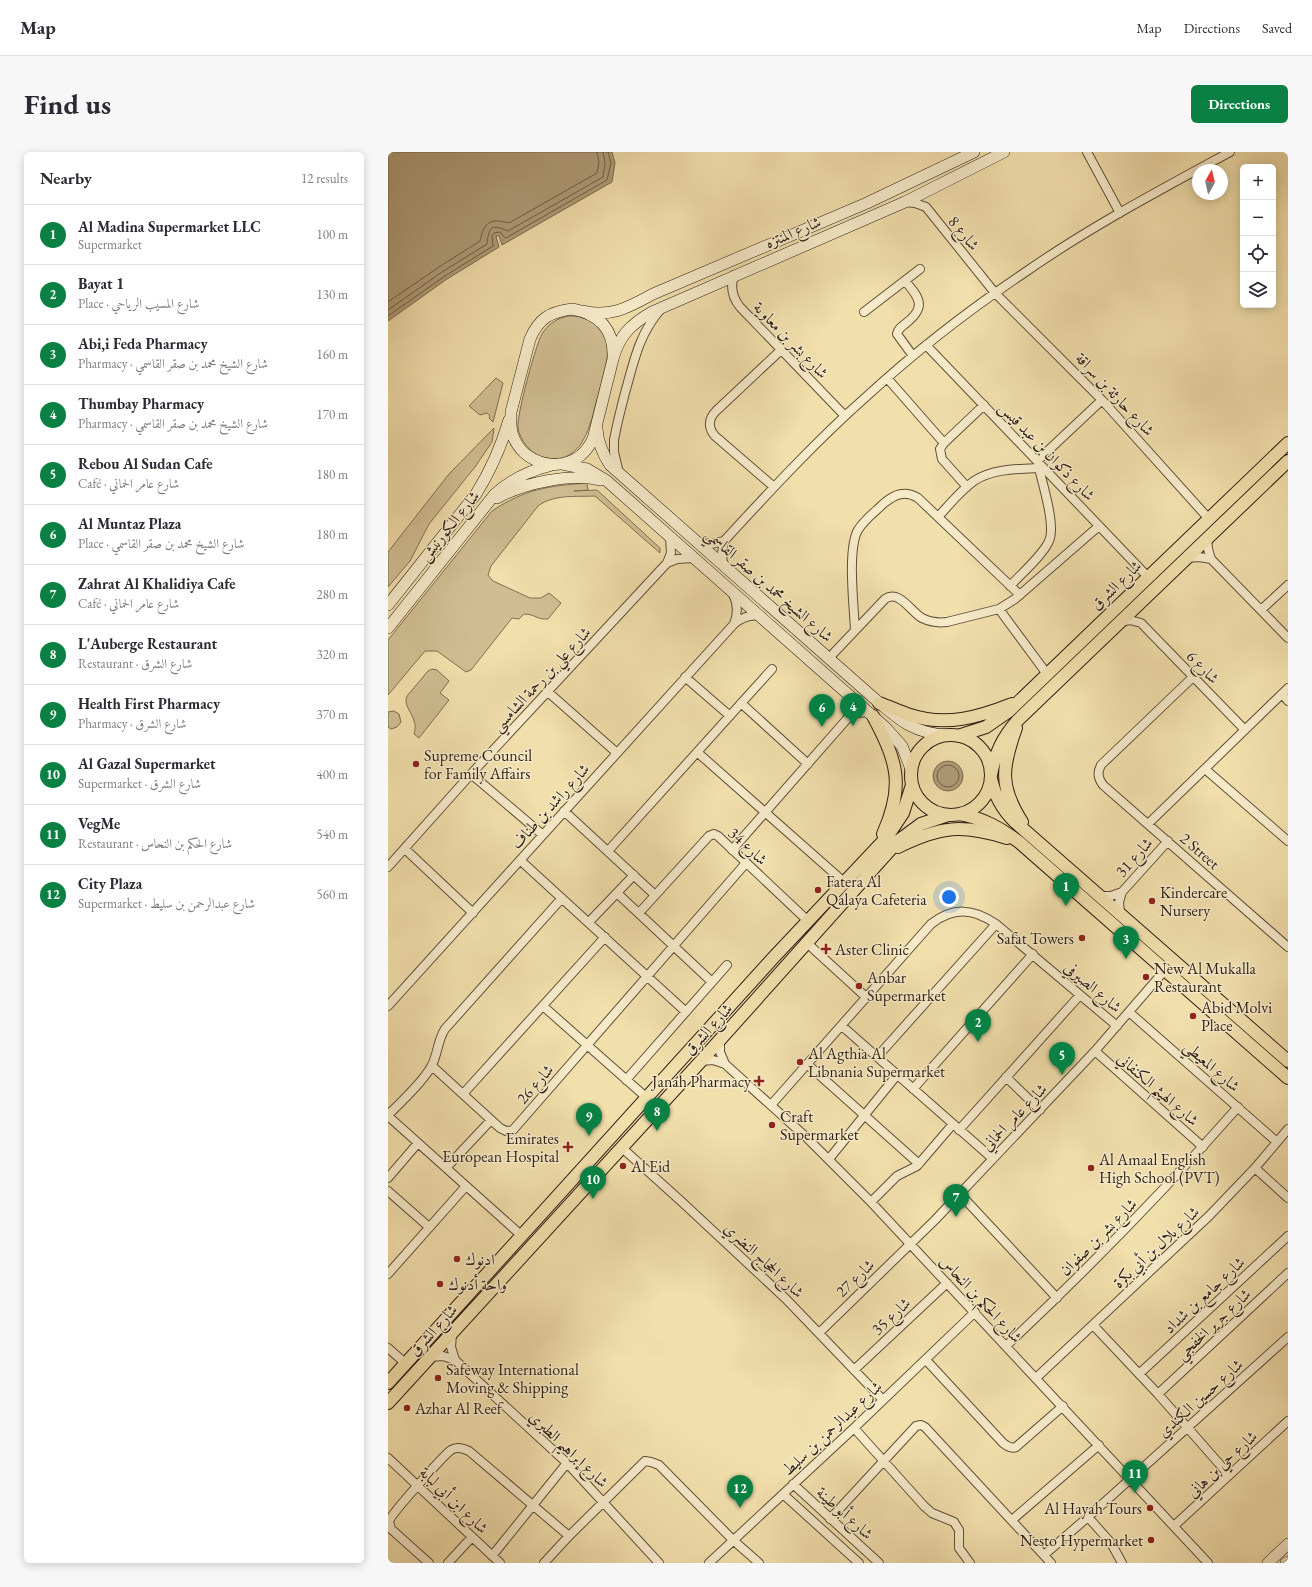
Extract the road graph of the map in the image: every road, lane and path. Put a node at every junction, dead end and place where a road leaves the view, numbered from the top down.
1 (974, 152) edge
2 (1004, 152) edge
3 (1087, 152) edge
4 (1230, 152) edge
5 (900, 188) junction
6 (905, 202) junction
7 (1120, 213) junction
8 (810, 242) junction
9 (920, 269) dead end
10 (734, 275) junction
11 (905, 281) junction
12 (995, 293) junction
13 (664, 306) junction
14 (583, 311) junction
15 (864, 312) dead end
16 (926, 345) junction
17 (782, 350) junction
18 (913, 356) junction
19 (613, 359) junction
20 (887, 378) junction
21 (1102, 400) junction
22 (984, 405) junction
23 (511, 412) junction
24 (845, 416) junction
25 (596, 429) junction
26 (944, 443) junction
27 (1288, 443) edge
28 (1288, 461) edge
29 (556, 465) junction
30 (1040, 466) junction
31 (619, 474) junction
32 (607, 481) junction
33 (774, 487) junction
34 (967, 487) junction
35 (485, 506) junction
36 (938, 517) junction
37 (1209, 519) junction
38 (1099, 526) junction
39 (670, 536) junction
40 (1207, 538) junction
41 (1188, 539) junction
42 (724, 541) junction
43 (698, 543) junction
44 (695, 558) junction
45 (1186, 559) junction
46 (1211, 559) junction
47 (667, 564) junction
48 (724, 566) junction
49 (1148, 577) junction
50 (1288, 585) edge
51 (1010, 586) junction
52 (730, 590) junction
53 (1020, 595) junction
54 (1141, 602) junction
55 (388, 605) edge
56 (999, 609) junction
57 (1261, 610) junction
58 (760, 616) junction
59 (1119, 623) junction
60 (1141, 623) junction
61 (734, 624) junction
62 (388, 628) edge
63 (855, 630) junction
64 (1288, 638) edge
65 (829, 658) junction
66 (772, 669) dead end
67 (1047, 674) junction
68 (1193, 677) junction
69 (685, 678) junction
70 (1288, 688) edge
71 (548, 692) junction
72 (1282, 694) junction
73 (850, 695) junction
74 (1019, 701) junction
75 (1288, 701) edge
76 (741, 703) junction
77 (879, 703) junction
78 (871, 714) junction
79 (730, 716) junction
80 (847, 719) junction
81 (1018, 720) junction
82 (1245, 730) junction
83 (953, 735) junction
84 (697, 752) junction
85 (617, 753) junction
86 (808, 764) junction
87 (911, 769) junction
88 (1205, 769) junction
89 (471, 774) junction
90 (991, 777) junction
91 (912, 785) junction
92 (564, 811) junction
93 (765, 812) junction
94 (954, 814) junction
95 (1148, 824) junction
96 (1029, 833) junction
97 (542, 835) junction
98 (1168, 841) junction
99 (1288, 841) edge
100 (1019, 842) junction
101 (876, 848) junction
102 (405, 849) junction
103 (732, 850) junction
104 (608, 851) junction
105 (888, 852) junction
106 (520, 860) junction
107 (746, 863) junction
108 (388, 867) edge
109 (634, 875) junction
110 (844, 882) junction
111 (1122, 892) junction
112 (616, 893) junction
113 (655, 895) junction
114 (1100, 896) junction
115 (562, 898) junction
116 (472, 913) junction
117 (639, 913) junction
118 (1120, 913) junction
119 (808, 921) junction
120 (589, 922) junction
121 (996, 924) junction
122 (605, 937) junction
123 (807, 943) junction
124 (674, 946) junction
125 (1288, 947) edge
126 (1033, 954) junction
127 (727, 965) dead end
128 (1165, 970) junction
129 (647, 976) junction
130 (712, 982) junction
131 (1080, 994) junction
132 (867, 998) junction
133 (388, 1006) edge
134 (543, 1006) junction
135 (686, 1012) junction
136 (1129, 1012) junction
137 (842, 1026) junction
138 (1117, 1026) junction
139 (1242, 1038) junction
140 (720, 1040) junction
141 (587, 1045) junction
142 (1095, 1051) junction
143 (877, 1057) junction
144 (1286, 1059) edge
145 (701, 1061) junction
146 (725, 1064) junction
147 (807, 1064) junction
148 (432, 1066) junction
149 (897, 1075) junction
150 (1006, 1077) junction
151 (1288, 1078) edge
152 (626, 1080) junction
153 (914, 1089) junction
154 (463, 1094) junction
155 (647, 1098) junction
156 (771, 1106) junction
157 (1238, 1108) junction
158 (1040, 1110) junction
159 (864, 1115) junction
160 (388, 1116) edge
161 (491, 1120) junction
162 (956, 1127) junction
163 (1288, 1129) edge
164 (1277, 1142) junction
165 (418, 1143) junction
166 (621, 1147) junction
167 (1203, 1147) junction
168 (829, 1159) junction
169 (992, 1159) junction
170 (919, 1164) junction
171 (446, 1168) junction
172 (1254, 1168) junction
173 (388, 1178) edge
174 (466, 1186) junction
175 (388, 1191) edge
176 (960, 1194) junction
177 (1288, 1198) edge
178 (871, 1202) junction
179 (430, 1227) junction
180 (522, 1236) junction
181 (1288, 1236) edge
182 (911, 1244) junction
183 (1288, 1273) edge
184 (388, 1274) edge
185 (947, 1283) junction
186 (1057, 1298) junction
187 (975, 1312) junction
188 (1093, 1325) junction
189 (819, 1332) junction
190 (452, 1333) junction
191 (1288, 1337) edge
192 (1006, 1346) junction
193 (388, 1348) edge
194 (430, 1357) junction
195 (455, 1360) junction
196 (926, 1360) junction
197 (405, 1363) junction
198 (854, 1370) junction
199 (1140, 1374) junction
200 (1036, 1378) junction
201 (388, 1383) edge
202 (1158, 1394) junction
203 (883, 1400) junction
204 (388, 1403) edge
205 (1062, 1406) junction
206 (1288, 1421) edge
207 (854, 1428) junction
208 (1187, 1428) junction
209 (1099, 1445) junction
210 (388, 1458) edge
211 (884, 1460) junction
212 (567, 1464) junction
213 (1229, 1476) junction
214 (1130, 1479) junction
215 (793, 1484) junction
216 (418, 1486) junction
217 (783, 1494) junction
218 (604, 1502) junction
219 (533, 1506) junction
220 (1088, 1517) junction
221 (830, 1519) junction
222 (1012, 1520) junction
223 (1174, 1526) junction
224 (568, 1536) junction
225 (472, 1537) junction
226 (733, 1540) junction
227 (1288, 1544) edge
228 (1044, 1555) junction
229 (492, 1556) junction
230 (424, 1561) edge
231 (448, 1563) edge
232 (500, 1563) edge
233 (545, 1563) edge
234 (659, 1563) edge
235 (709, 1563) edge
236 (759, 1563) edge
237 (859, 1563) edge
238 (879, 1563) edge
239 (970, 1563) edge
240 (1051, 1563) edge
241 (1122, 1563) edge
242 (1208, 1563) edge
243 (1268, 1563) edge

1 - 5 main road, شارع المنتزه
2 - 6 main road, شارع المنتزه
3 - 7 street
4 - 7 street
5 - 8 main road
5 - 14 main road, شارع المنتزه
6 - 8 main road, شارع المنتزه
6 - 12 street, شارع 8
7 - 12 street
8 - 10 main road, شارع المنتزه
9 - 11 street
10 - 13 main road, شارع المنتزه
10 - 17 street, شارع بشر بن معاوية
11 - 15 street
11 - 18 street
12 - 16 street
12 - 21 street, شارع حارثة بن سراقة
13 - 19 main road, شارع المنتزه
13 - 31 street
14 - 19 main road
14 - 23 main road
16 - 18 street
16 - 22 street, شارع ذكوان بن عبد قيس
17 - 24 street, شارع بشر بن معاوية
17 - 33 street
18 - 20 street
19 - 25 main road
20 - 24 street
20 - 26 street
21 - 30 street
21 - 37 street, شارع حارثة بن سراقة
22 - 26 street
22 - 30 street, شارع ذكوان بن عبد قيس
23 - 29 main road
23 - 55 main road, شارع الكورنيش
24 - 33 street
25 - 29 main road
25 - 31 main road, شارع الشيخ محمد بن صقر القاسمي
26 - 34 street
27 - 37 main road, شارع الشرق
28 - 40 main road, شارع الشرق
29 - 32 main road, شارع الشيخ محمد بن صقر القاسمي
29 - 35 main road, شارع الكورنيش
30 - 34 street
30 - 38 street, شارع ذكوان بن عبد قيس
30 - 51 street
31 - 43 main road, شارع الشيخ محمد بن صقر القاسمي
32 - 35 main road
32 - 39 main road, شارع الشيخ محمد بن صقر القاسمي
33 - 42 street
34 - 36 street
35 - 62 main road, شارع الكورنيش
36 - 51 street
36 - 63 street
37 - 41 main road, شارع الشرق
38 - 49 street, شارع ذكوان بن عبد قيس
38 - 53 street
39 - 44 main road, شارع الشيخ محمد بن صقر القاسمي
39 - 47 street
40 - 45 main road, شارع الشرق
40 - 46 street
41 - 45 main road
41 - 49 main road, شارع الشرق
42 - 43 street
42 - 48 street
43 - 48 main road, شارع الشيخ محمد بن صقر القاسمي
44 - 47 street
44 - 52 main road, شارع الشيخ محمد بن صقر القاسمي
45 - 46 street
45 - 54 main road, شارع الشرق
46 - 57 street
47 - 71 street, شارع علي بن رحمة الشامسي
48 - 65 main road, شارع الشيخ محمد بن صقر القاسمي
49 - 67 main road, شارع الشرق
50 - 57 street
51 - 53 street
52 - 58 main road, شارع الشيخ محمد بن صقر القاسمي
52 - 61 street
53 - 56 street
54 - 59 main road, شارع الشرق
54 - 60 street
56 - 63 street
56 - 67 street
57 - 64 street
58 - 61 street, شارع راشد بن طناف
58 - 73 main road, شارع الشيخ محمد بن صقر القاسمي
59 - 60 street
59 - 81 main road, شارع الشرق
60 - 68 street, شارع 6
61 - 69 street, شارع راشد بن طناف
63 - 65 street
65 - 77 main road, شارع الشيخ محمد بن صقر القاسمي
66 - 76 street
67 - 74 main road, شارع الشرق
68 - 82 street, شارع 6
68 - 95 street, 2 Street
69 - 79 street
69 - 85 street, شارع راشد بن طناف
70 - 72 street
71 - 85 street
71 - 89 street, شارع علي بن رحمة الشامسي
72 - 75 street
72 - 82 street
73 - 78 main road, شارع الشيخ محمد بن صقر القاسمي
73 - 80 street
74 - 77 main road
74 - 83 main road, شارع الشرق
76 - 79 street
76 - 86 street
77 - 83 main road, شارع الشيخ محمد بن صقر القاسمي
78 - 80 street
78 - 87 main road, شارع الشيخ محمد بن صقر القاسمي
78 - 101 main road
79 - 84 street
80 - 86 street
81 - 90 main road, شارع الشرق
81 - 96 main road
82 - 88 street
83 - 87 main road
83 - 90 main road
84 - 93 street
84 - 104 street
85 - 92 street, شارع راشد بن طناف
86 - 93 street
87 - 91 main road
88 - 95 street
88 - 99 street
89 - 97 street
89 - 102 street, شارع علي بن رحمة الشامسي
90 - 94 main road
90 - 96 main road
91 - 94 main road
91 - 101 main road, شارع الشرق
92 - 97 street, شارع راشد بن طناف
92 - 104 street
93 - 103 street
93 - 110 street
94 - 100 main road
94 - 105 main road, شارع الشرق
95 - 98 street, 2 Street
96 - 114 main road
97 - 106 street, شارع راشد بن طناف
98 - 111 street, شارع 31
98 - 125 street, 2 Street
100 - 105 main road
100 - 128 main road
101 - 110 main road, شارع الشرق
102 - 108 street, شارع علي بن رحمة الشامسي
102 - 116 street
103 - 107 street, شارع 34
103 - 113 street, شارع 34
104 - 109 street
105 - 123 main road, شارع الشرق
106 - 115 street
106 - 116 street, شارع راشد بن طناف
107 - 119 street, شارع 34
107 - 124 street, شارع 26
109 - 112 street
109 - 113 street
110 - 119 main road, شارع الشرق
111 - 114 street, شارع 31
111 - 118 street, شارع 31
112 - 117 street
112 - 120 street
113 - 117 street, شارع 34
114 - 118 main road
115 - 120 street
115 - 148 street
116 - 133 street, شارع راشد بن طناف
117 - 124 street
118 - 144 main road
119 - 155 main road, شارع الشرق
120 - 122 street
121 - 126 street, شارع الصيرفي
121 - 132 street, شارع الصيرفي
121 - 143 street
122 - 129 street
122 - 134 street
123 - 132 street
123 - 140 main road, شارع الشرق
124 - 129 street, شارع 26
124 - 130 street
126 - 131 street, شارع الصيرفي
126 - 153 street
127 - 130 street
128 - 136 street, شارع عامر الحماني
128 - 139 main road
129 - 135 street
129 - 141 street, شارع 26
130 - 135 street
131 - 138 street, شارع الصيرفي
131 - 150 street
132 - 137 street, شارع الصيرفي
134 - 141 street
134 - 154 street
135 - 152 street
136 - 138 street, شارع عامر الحماني
136 - 157 street, شارع المعيطي
137 - 143 street
137 - 147 street, شارع الصيرفي
138 - 142 street, شارع عامر الحماني
139 - 144 main road
139 - 151 main road
140 - 145 main road, شارع الشرق
140 - 146 street
141 - 152 street
141 - 161 street, شارع 26
142 - 158 street, شارع عامر الحماني
142 - 167 street, شارع الهيثم الكنفاني
143 - 149 street
145 - 146 street
145 - 166 main road, شارع الشرق
146 - 156 street, شارع الحكم بن النحاس
147 - 156 street, شارع الصيرفي
147 - 159 street
148 - 154 street, شارع 26
148 - 160 street
149 - 153 street
149 - 159 street
150 - 158 street
150 - 162 street
152 - 155 street
153 - 162 street
154 - 161 street, شارع 26
155 - 180 main road, شارع الشرق
156 - 168 street, شارع الحكم بن النحاس
157 - 164 street, شارع المعيطي
157 - 167 street, شارع بشر بن صفوان
158 - 169 street, شارع عامر الحماني
159 - 168 street
159 - 170 street
160 - 165 street
161 - 171 street
162 - 169 street
162 - 170 street
163 - 164 street, شارع بلال بن أبي بكرة
164 - 172 street, شارع بلال بن أبي بكرة
165 - 171 street
165 - 173 street
166 - 189 street, شارع الحجاج النضري
166 - 190 main road, شارع الشرق
167 - 186 street, شارع بشر بن صفوان
168 - 178 street, شارع الحكم بن النحاس
169 - 176 street, شارع عامر الحماني
170 - 178 street
171 - 174 street
172 - 177 street
172 - 188 street, شارع بلال بن أبي بكرة
174 - 179 street
174 - 180 street
175 - 179 street
176 - 182 street, شارع عامر الحماني
176 - 186 street
178 - 182 street, شارع الحكم بن النحاس
179 - 184 street
180 - 197 main road, شارع الشرق
181 - 199 street, شارع جامع بن شداد
182 - 185 street, شارع الحكم بن النحاس
182 - 189 street, شارع 27
183 - 202 street, شارع جرير الخفجي
185 - 187 street, شارع الحكم بن النحاس
185 - 198 street, شارع 35
186 - 192 street, شارع بشر بن صفوان
187 - 192 street, شارع الحكم بن النحاس
187 - 196 street, شارع عبدالرحمن بن سليط
188 - 199 street
188 - 200 street, شارع بلال بن أبي بكرة
189 - 198 street, شارع الحجاج النضري
190 - 194 main road, شارع الشرق
190 - 195 street
191 - 208 street, شارع حسين الكندي
192 - 200 street, شارع الحكم بن النحاس
193 - 197 street
194 - 195 street
194 - 204 main road, شارع الشرق
195 - 212 street, شارع إبراهيم الطبري
196 - 203 street, شارع عبدالرحمن بن سليط
196 - 205 street
197 - 201 main road, شارع الشرق
198 - 203 street, شارع الحجاج النضري
199 - 202 street
200 - 205 street, شارع الحكم بن النحاس
202 - 208 street
203 - 207 street, شارع عبدالرحمن بن سليط
205 - 209 street, شارع الحكم بن النحاس
206 - 213 street, شارع حي بن هاني
207 - 211 street
207 - 215 street, شارع عبدالرحمن بن سليط
208 - 213 street
208 - 214 street, شارع حسين الكندي
209 - 214 street, شارع الحكم بن النحاس
209 - 222 street
210 - 216 street, شارع ابن أبي لبابة
211 - 221 street
211 - 222 street
211 - 239 street
212 - 218 street, شارع إبراهيم الطبري
212 - 219 street
213 - 223 street, شارع حي بن هاني
214 - 220 street, شارع حسين الكندي
214 - 223 street, شارع الحكم بن النحاس
215 - 217 street, شارع عبدالرحمن بن سليط
215 - 221 street, شارع أبو طينة
216 - 219 street
216 - 225 street, شارع ابن أبي لبابة
216 - 230 street
217 - 226 street, شارع عبدالرحمن بن سليط
217 - 237 street, شارع أبو طينة
218 - 224 street
218 - 226 street
218 - 234 street, شارع إبراهيم الطبري
219 - 224 street
219 - 229 street
220 - 228 street, شارع حسين الكندي
220 - 241 street
221 - 238 street, شارع أبو طينة
222 - 228 street
223 - 242 street, شارع الحكم بن النحاس
224 - 233 street
225 - 229 street, شارع ابن أبي لبابة
225 - 231 street
226 - 235 street, شارع عبدالرحمن بن سليط
226 - 236 street
227 - 243 main road
228 - 240 street
229 - 232 street, شارع ابن أبي لبابة

